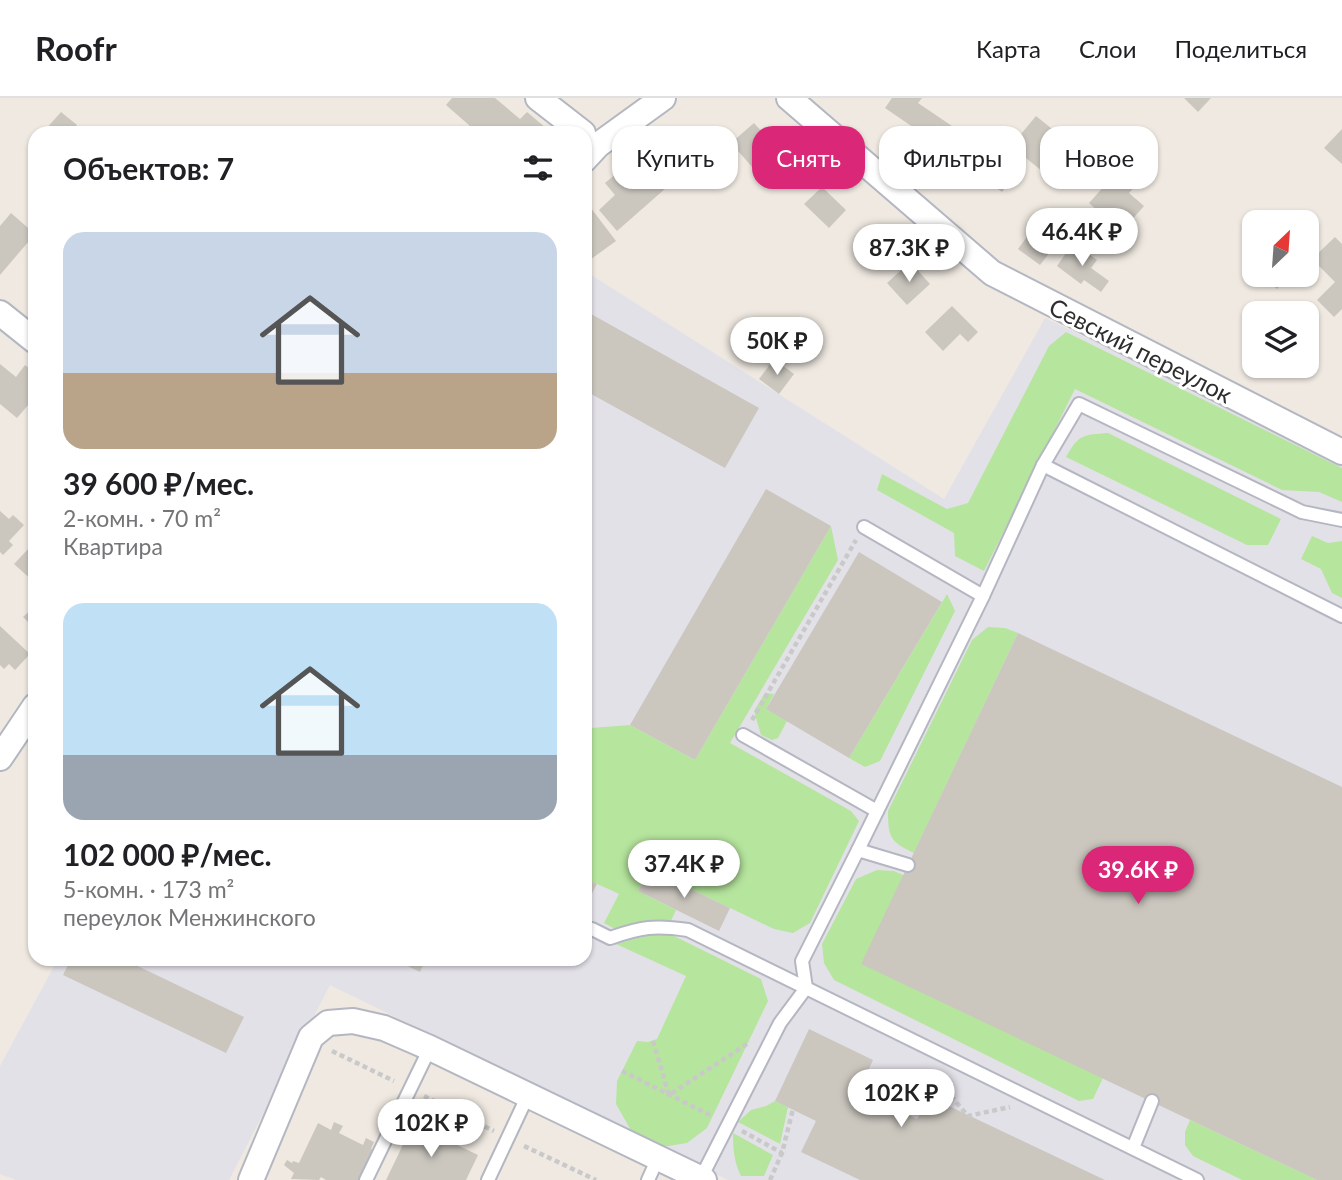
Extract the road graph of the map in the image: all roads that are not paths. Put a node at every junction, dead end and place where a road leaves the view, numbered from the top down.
1 (538, 98) edge
2 (663, 98) edge
3 (789, 98) edge
4 (569, 126) edge
5 (592, 141) edge
6 (0, 313) edge
7 (28, 335) edge
8 (1342, 452) edge
9 (1043, 466) junction
10 (1342, 520) edge
11 (864, 527) road end
12 (982, 596) junction
13 (1342, 616) edge
14 (28, 716) edge
15 (743, 735) road end
16 (0, 758) edge
17 (877, 811) junction
18 (858, 850) junction
19 (908, 864) dead end
20 (592, 929) dead end
21 (806, 988) junction
22 (430, 1048) junction
23 (528, 1095) junction
24 (1152, 1101) dead end
25 (1133, 1148) junction
26 (653, 1169) edge
27 (702, 1179) edge
28 (251, 1180) edge
29 (366, 1180) edge
30 (488, 1180) edge
31 (1197, 1180) edge

1 - 4 street
2 - 5 street
3 - 8 street, Севский переулок
6 - 7 street
9 - 10 lane
9 - 12 lane
9 - 13 lane
11 - 12 lane
12 - 17 lane
14 - 16 street
15 - 17 lane
17 - 18 lane
18 - 19 lane
18 - 21 lane
20 - 21 lane
21 - 25 lane
21 - 27 lane
22 - 23 street
22 - 28 street
22 - 29 lane
23 - 26 street
23 - 30 lane
24 - 25 lane
25 - 31 lane
26 - 27 street

